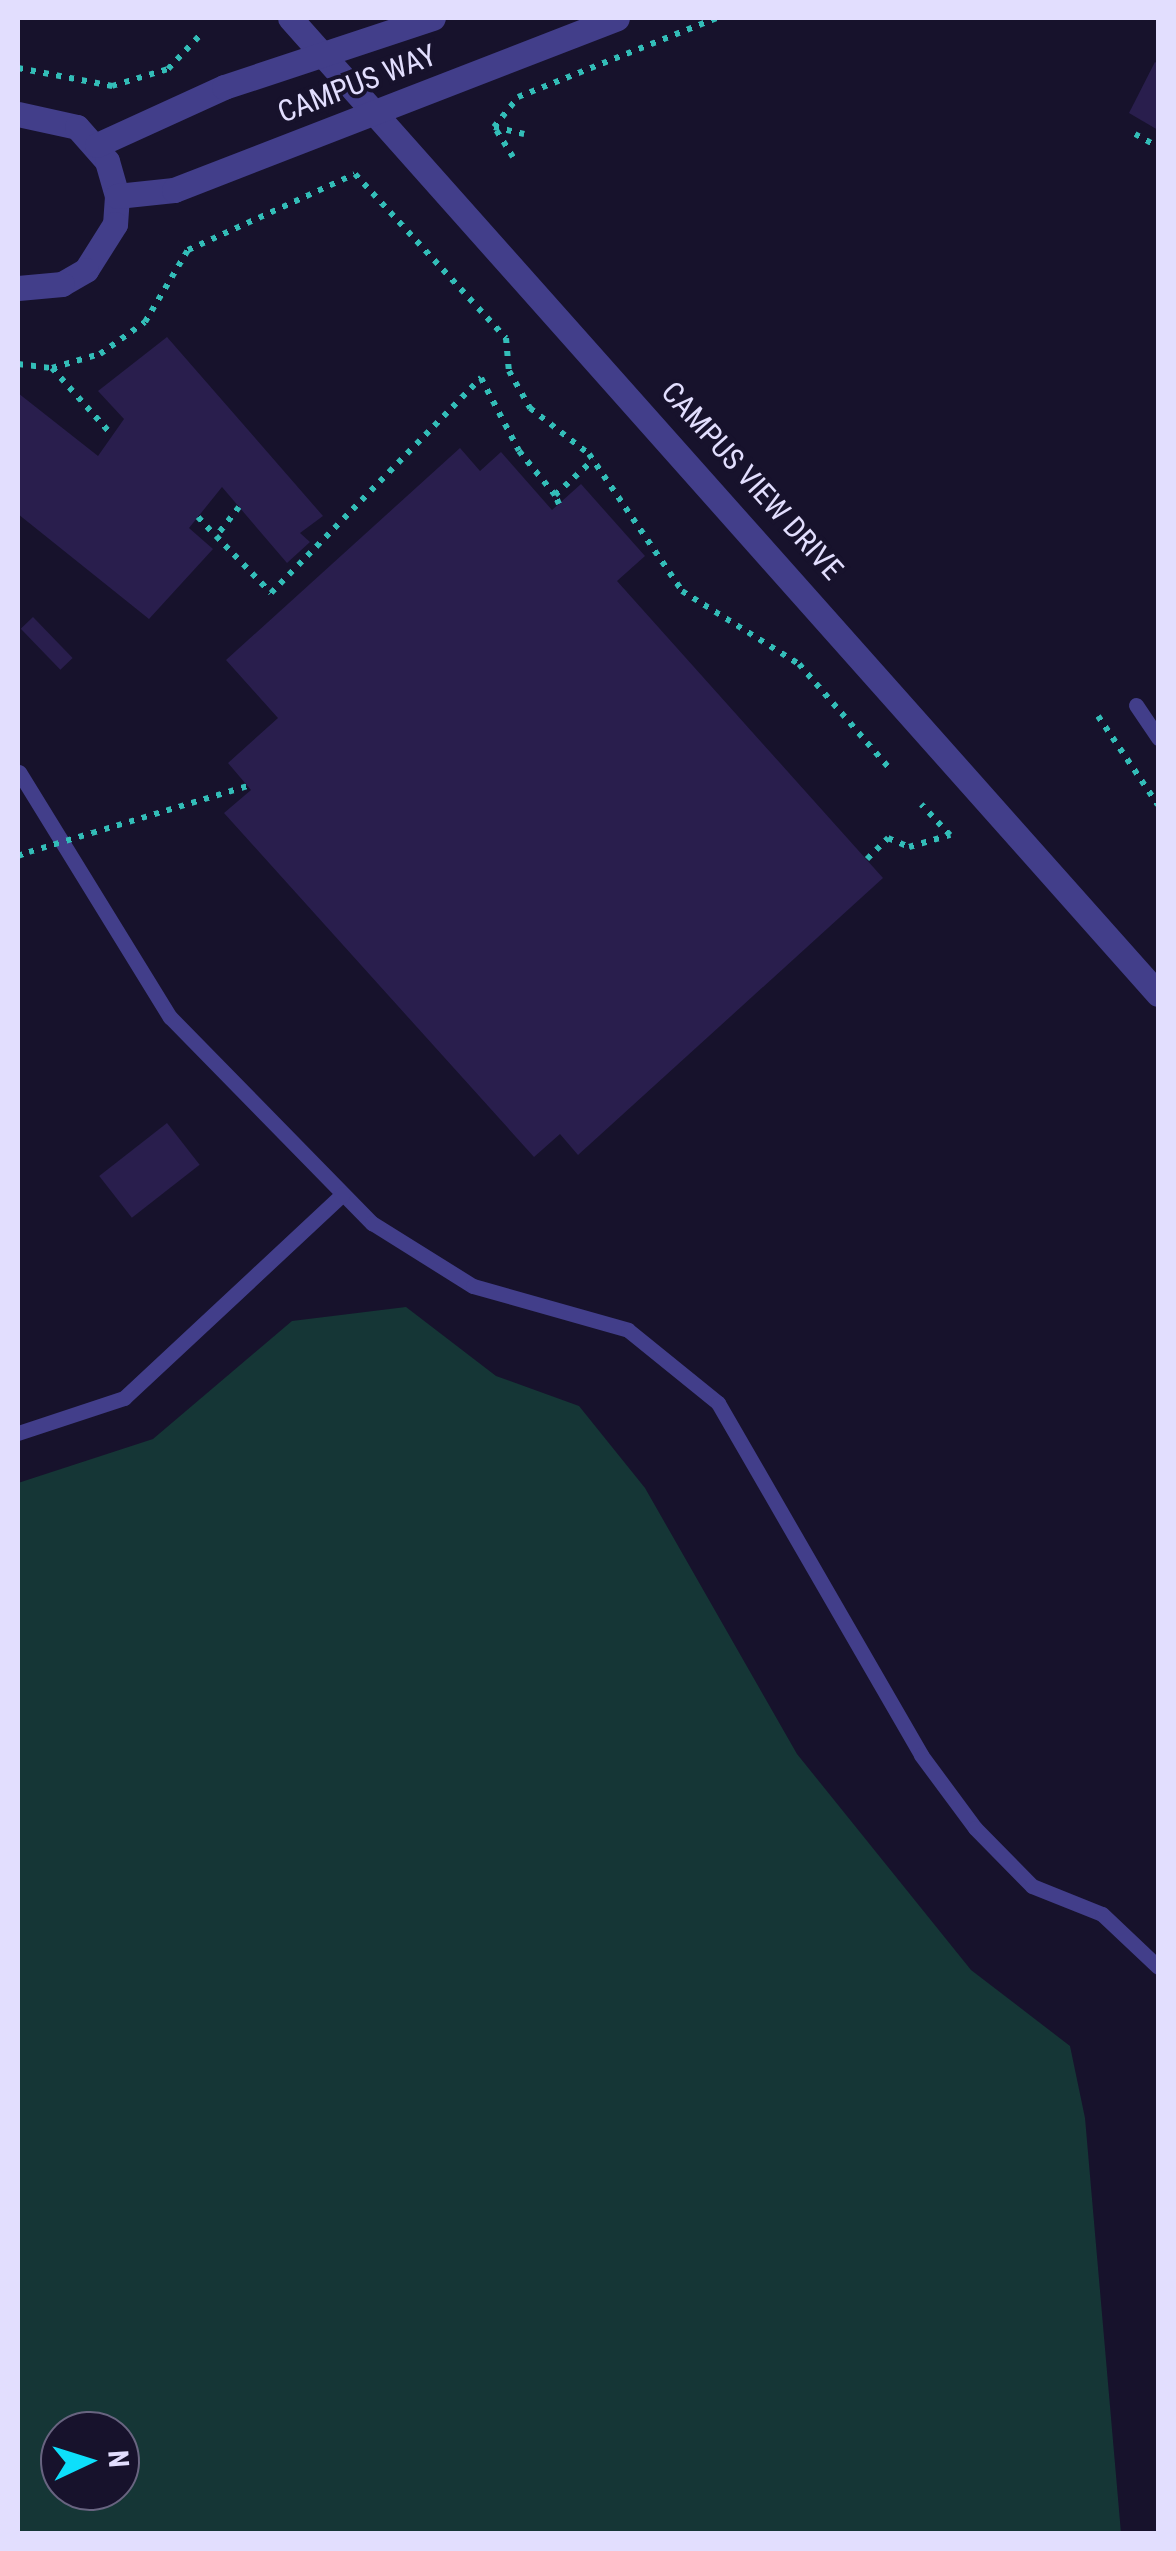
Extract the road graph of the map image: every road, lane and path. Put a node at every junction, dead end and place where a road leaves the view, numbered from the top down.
1 (290, 18) edge
2 (433, 18) edge
3 (616, 18) edge
4 (717, 18) edge
5 (202, 34) dead end
6 (324, 55) junction
7 (18, 68) edge
8 (376, 111) junction
9 (18, 114) edge
10 (494, 127) junction
11 (524, 134) dead end
12 (1136, 134) dead end
13 (97, 146) junction
14 (1158, 147) edge
15 (513, 157) dead end
16 (118, 196) junction
17 (18, 288) edge
18 (18, 364) edge
19 (52, 368) junction
20 (112, 435) dead end
21 (593, 460) junction
22 (555, 495) junction
23 (559, 504) dead end
24 (238, 506) dead end
25 (198, 518) dead end
26 (216, 536) junction
27 (1136, 705) dead end
28 (1098, 716) dead end
29 (1158, 738) edge
30 (890, 769) dead end
31 (19, 772) edge
32 (248, 786) dead end
33 (921, 804) dead end
34 (1158, 804) edge
35 (18, 856) edge
36 (867, 860) dead end
37 (1158, 994) edge
38 (343, 1194) junction
39 (18, 1433) edge
40 (1158, 1967) edge

1 - 6 street, CAMPUS VIEW DRIVE
2 - 6 street, CAMPUS WAY
3 - 8 street, CAMPUS WAY
4 - 10 path
5 - 7 path
6 - 8 street, CAMPUS VIEW DRIVE
6 - 13 street, CAMPUS WAY
8 - 16 street, CAMPUS WAY
8 - 37 street, CAMPUS VIEW DRIVE
9 - 13 street
10 - 11 path
10 - 15 path
12 - 14 path
13 - 16 street
16 - 17 street
18 - 19 path
19 - 20 path
19 - 21 path
21 - 22 path
21 - 30 path
22 - 23 path
22 - 26 path
24 - 26 path
25 - 26 path
27 - 29 lane
28 - 34 path
31 - 38 lane
32 - 35 path, bridge
33 - 36 path
38 - 39 lane
38 - 40 lane

